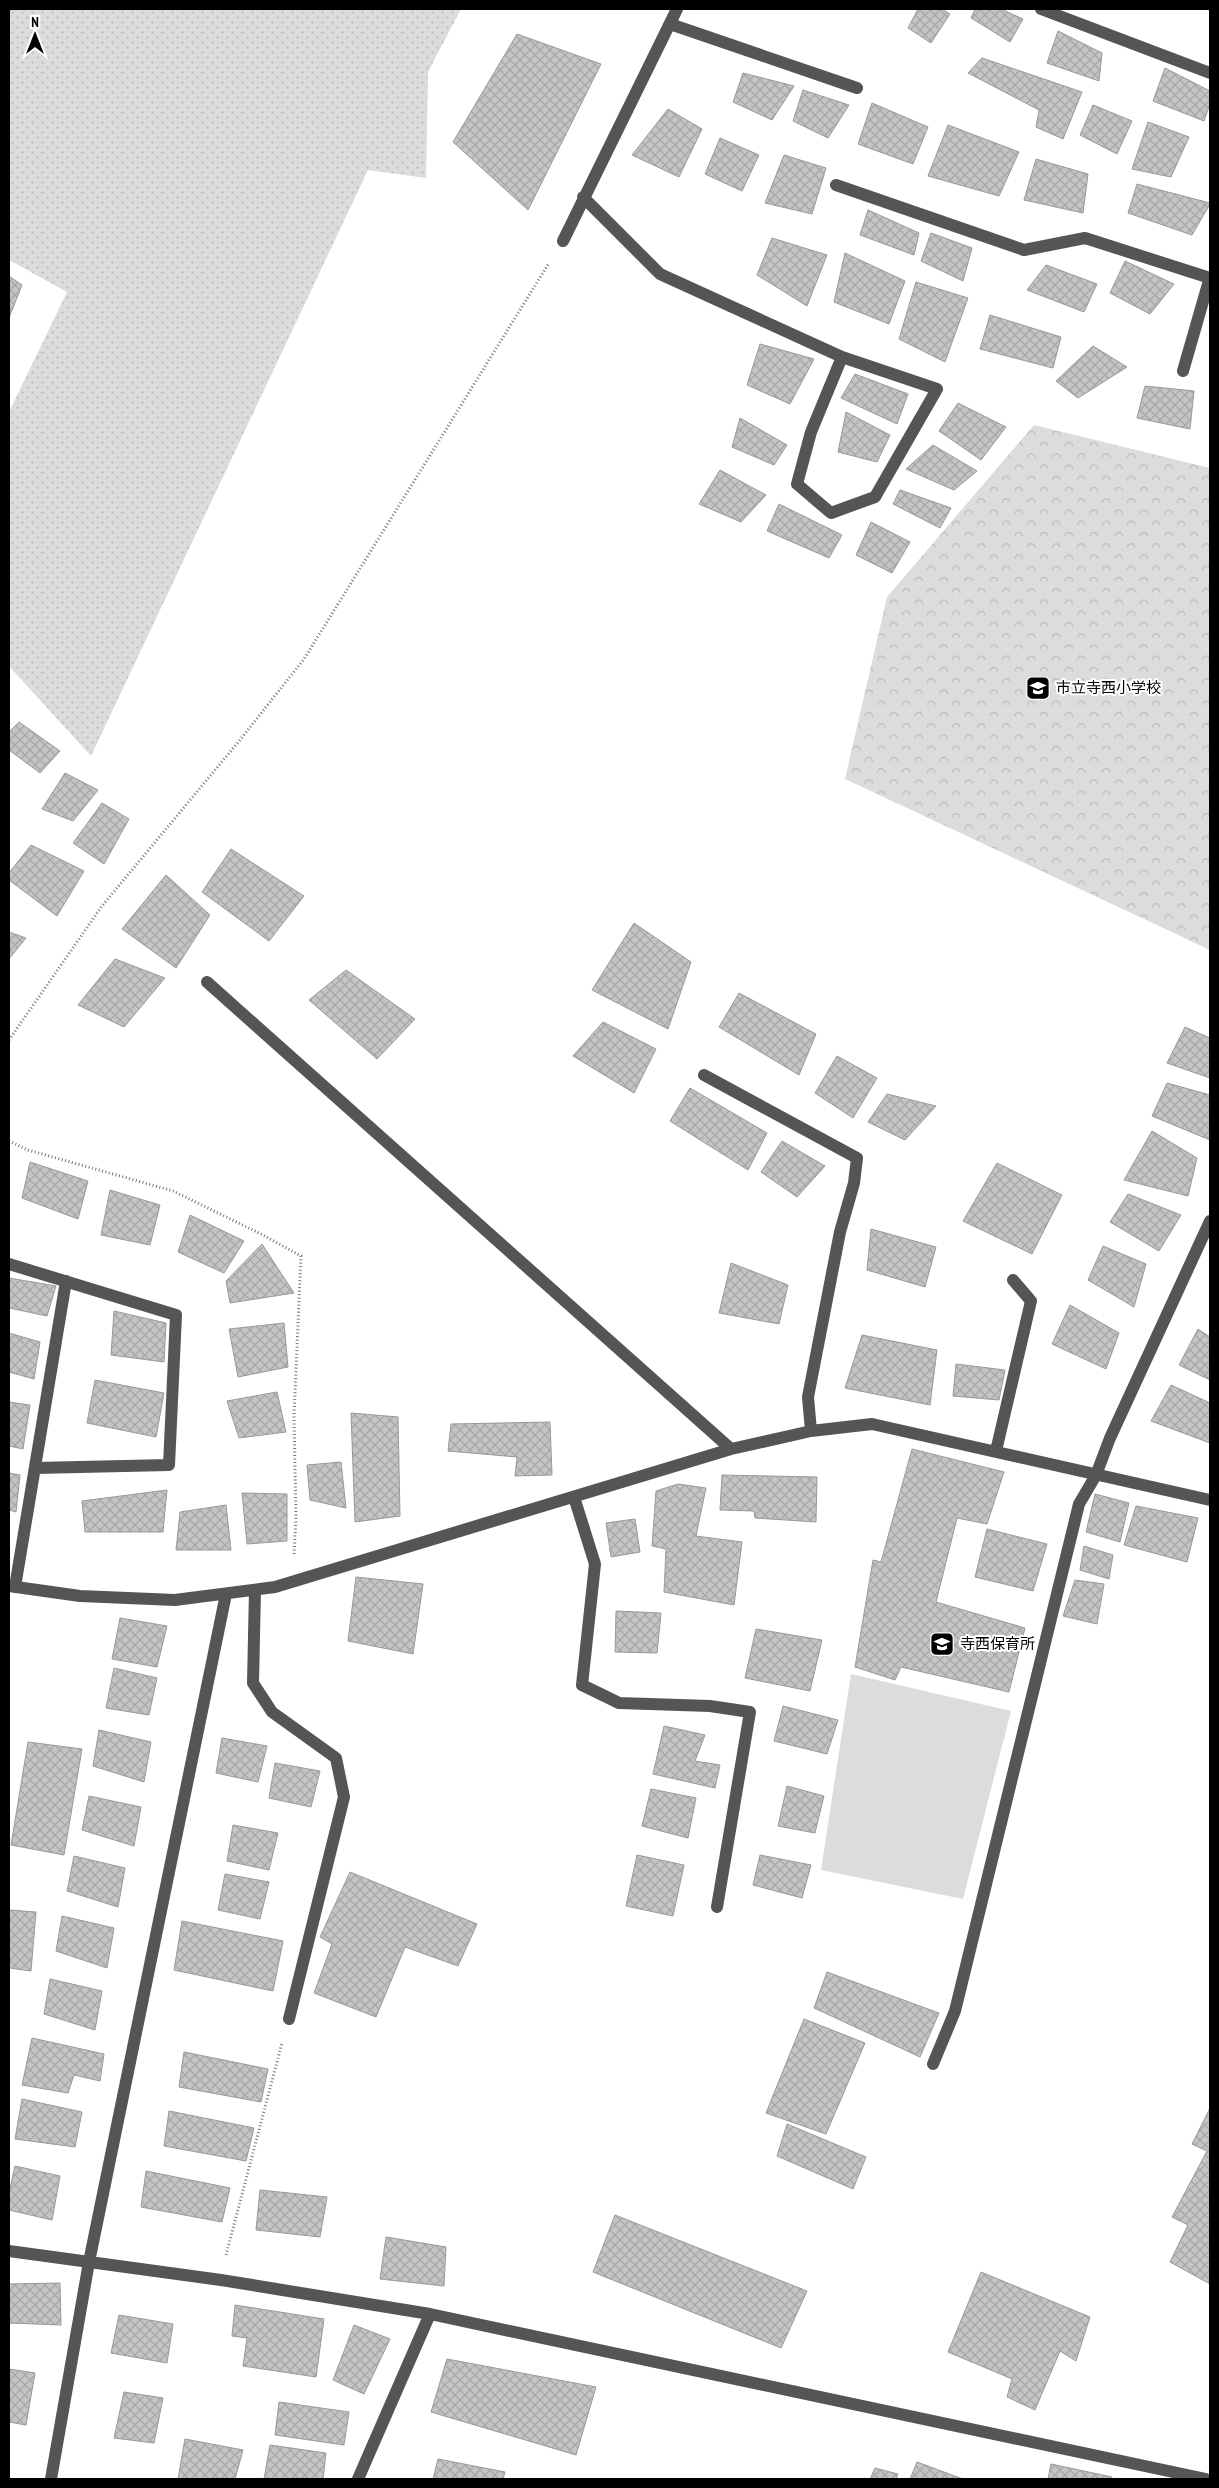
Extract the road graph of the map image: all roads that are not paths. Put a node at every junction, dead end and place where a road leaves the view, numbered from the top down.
1 (677, 9) edge
2 (1041, 9) edge
3 (670, 24) junction
4 (1210, 72) edge
5 (856, 88) dead end
6 (836, 185) dead end
7 (583, 197) junction
8 (563, 241) road end
9 (1210, 278) edge
10 (842, 357) junction
11 (1183, 371) dead end
12 (207, 982) dead end
13 (704, 1075) dead end
14 (1210, 1222) edge
15 (9, 1264) edge
16 (1014, 1280) dead end
17 (66, 1281) junction
18 (811, 1431) junction
19 (731, 1450) junction
20 (996, 1451) junction
21 (35, 1468) junction
22 (1096, 1475) junction
23 (574, 1497) junction
24 (1210, 1500) edge
25 (12, 1586) edge
26 (255, 1590) junction
27 (226, 1594) junction
28 (717, 1907) dead end
29 (289, 2019) road end
30 (933, 2064) dead end
31 (9, 2251) edge
32 (89, 2262) junction
33 (430, 2314) junction
34 (1166, 2475) edge
35 (51, 2479) edge
36 (358, 2479) edge
37 (1206, 2479) edge

1 - 3 street
2 - 4 street
3 - 5 street
3 - 7 street
6 - 9 street
7 - 8 street
7 - 10 street
9 - 11 street
10 - 10 street
12 - 19 street
13 - 18 street
14 - 22 street
15 - 17 street
16 - 20 street
17 - 21 street
17 - 21 street
18 - 19 street
18 - 20 street
19 - 23 street
20 - 22 street
21 - 25 street
22 - 24 street
22 - 30 street
23 - 26 street
23 - 28 street
25 - 27 street
26 - 27 street
26 - 29 street
27 - 32 street
31 - 32 street
32 - 33 street
32 - 35 street
33 - 34 street
33 - 36 street
34 - 37 street

